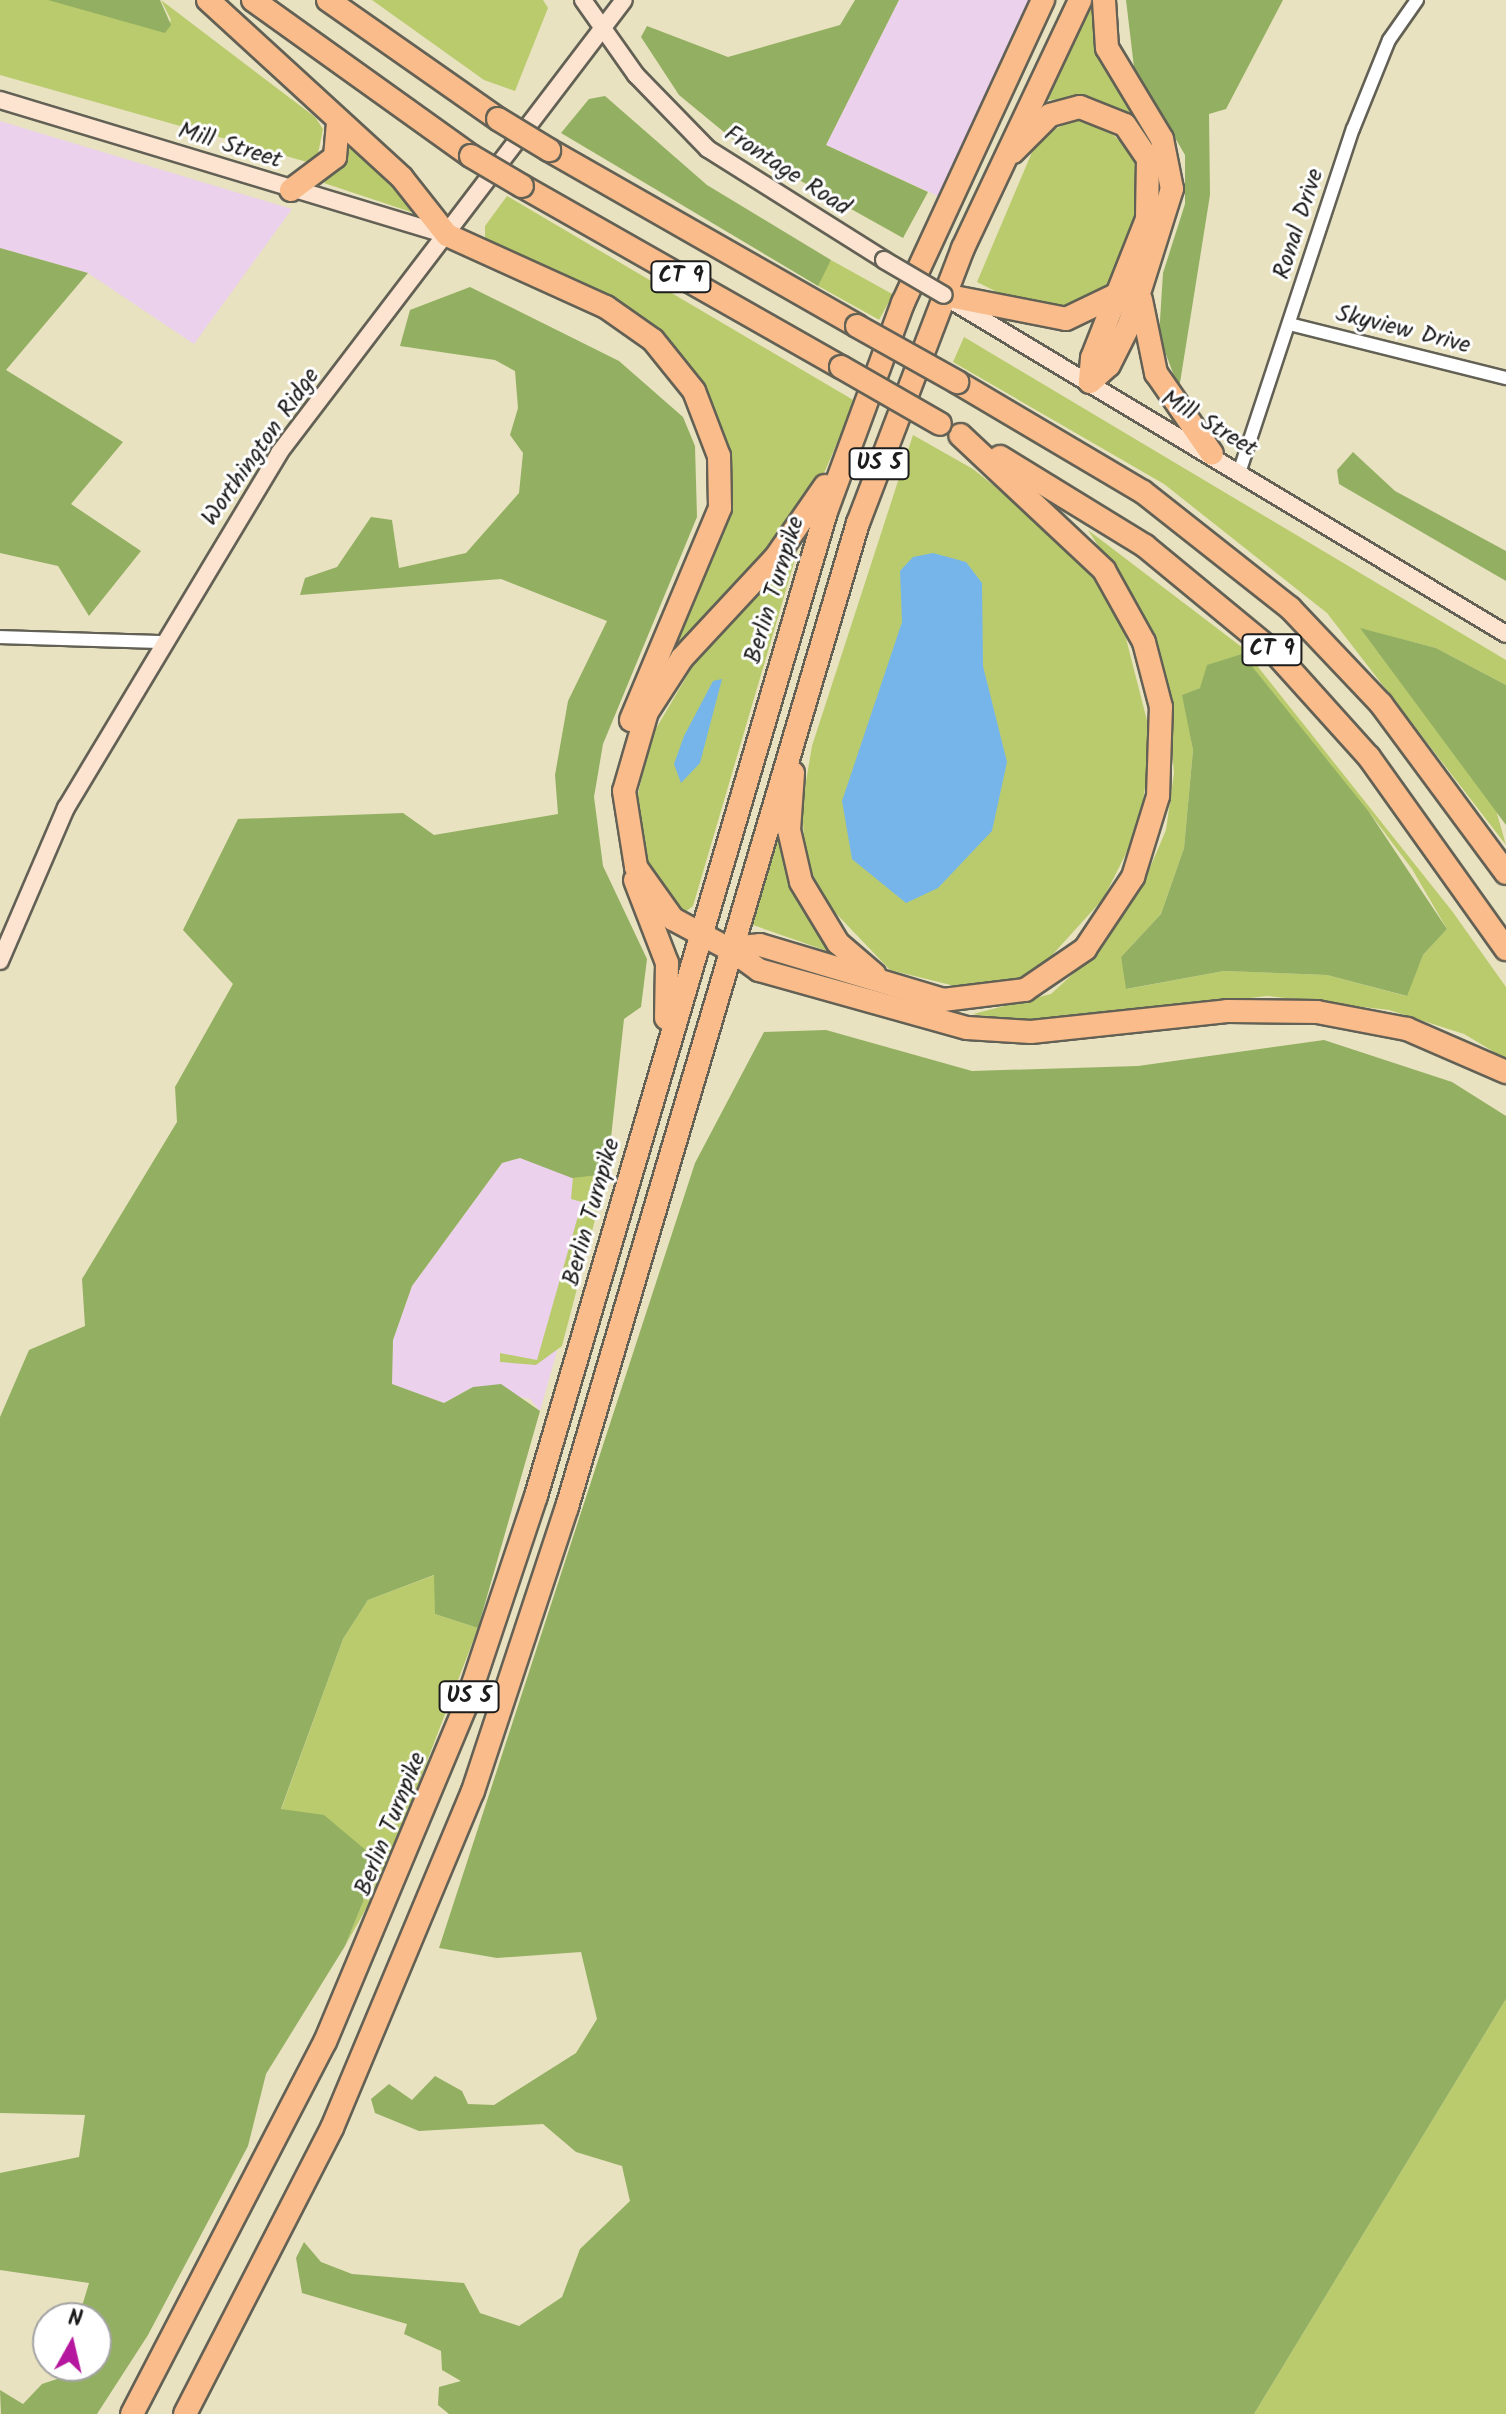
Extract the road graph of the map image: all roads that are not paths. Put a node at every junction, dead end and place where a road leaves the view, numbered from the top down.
1 (208, 0) edge
2 (253, 0) edge
3 (583, 0) edge
4 (624, 0) edge
5 (1043, 0) edge
6 (1080, 0) edge
7 (1104, 0) edge
8 (1417, 0) edge
9 (332, 2) edge
10 (602, 29) junction
11 (0, 100) edge
12 (338, 120) junction
13 (1000, 164) junction
14 (291, 190) junction
15 (447, 235) junction
16 (1131, 293) junction
17 (944, 295) joint
18 (986, 311) junction
19 (1289, 324) junction
20 (1506, 378) edge
21 (1090, 382) junction
22 (950, 429) junction
23 (1212, 454) junction
24 (844, 458) junction
25 (1240, 470) junction
26 (1506, 634) edge
27 (0, 637) edge
28 (161, 642) junction
29 (797, 723) junction
30 (630, 761) junction
31 (636, 867) junction
32 (1506, 873) edge
33 (700, 937) junction
34 (730, 949) junction
35 (1506, 949) edge
36 (0, 961) edge
37 (888, 984) junction
38 (665, 1056) junction
39 (1506, 1072) edge
40 (132, 2414) edge
41 (185, 2414) edge

1 - 12 highway
2 - 22 highway, CT 9, bridge
3 - 10 main road, Frontage Road
4 - 10 main road, Worthington Ridge
5 - 24 highway, Berlin Turnpike / US 5
6 - 13 highway, US 5
7 - 16 highway
8 - 19 street, Ronal Drive
9 - 32 highway, CT 9, bridge
10 - 15 main road, Worthington Ridge
10 - 17 main road, Frontage Road, bridge
11 - 14 main road, Mill Street
12 - 14 highway
12 - 15 highway
13 - 16 highway
13 - 29 highway, US 5
14 - 15 main road, Mill Street
15 - 28 main road, Worthington Ridge
15 - 30 highway
16 - 18 highway
16 - 21 highway
16 - 23 highway
17 - 18 highway
18 - 21 main road, Mill Street
19 - 20 street, Skyview Drive
19 - 25 street, Ronal Drive
21 - 23 main road, Mill Street
22 - 35 highway, CT 9
22 - 37 highway
23 - 25 main road, Mill Street
24 - 30 highway
24 - 33 highway, Berlin Turnpike / US 5
25 - 26 main road, Mill Street
27 - 28 street
28 - 36 main road, Worthington Ridge
29 - 34 highway, US 5
29 - 37 highway
30 - 31 highway
31 - 33 highway
31 - 38 highway
33 - 34 highway
33 - 38 highway, Berlin Turnpike / US 5
34 - 37 highway
34 - 39 highway
34 - 41 highway, US 5
38 - 40 highway, Berlin Turnpike / US 5

